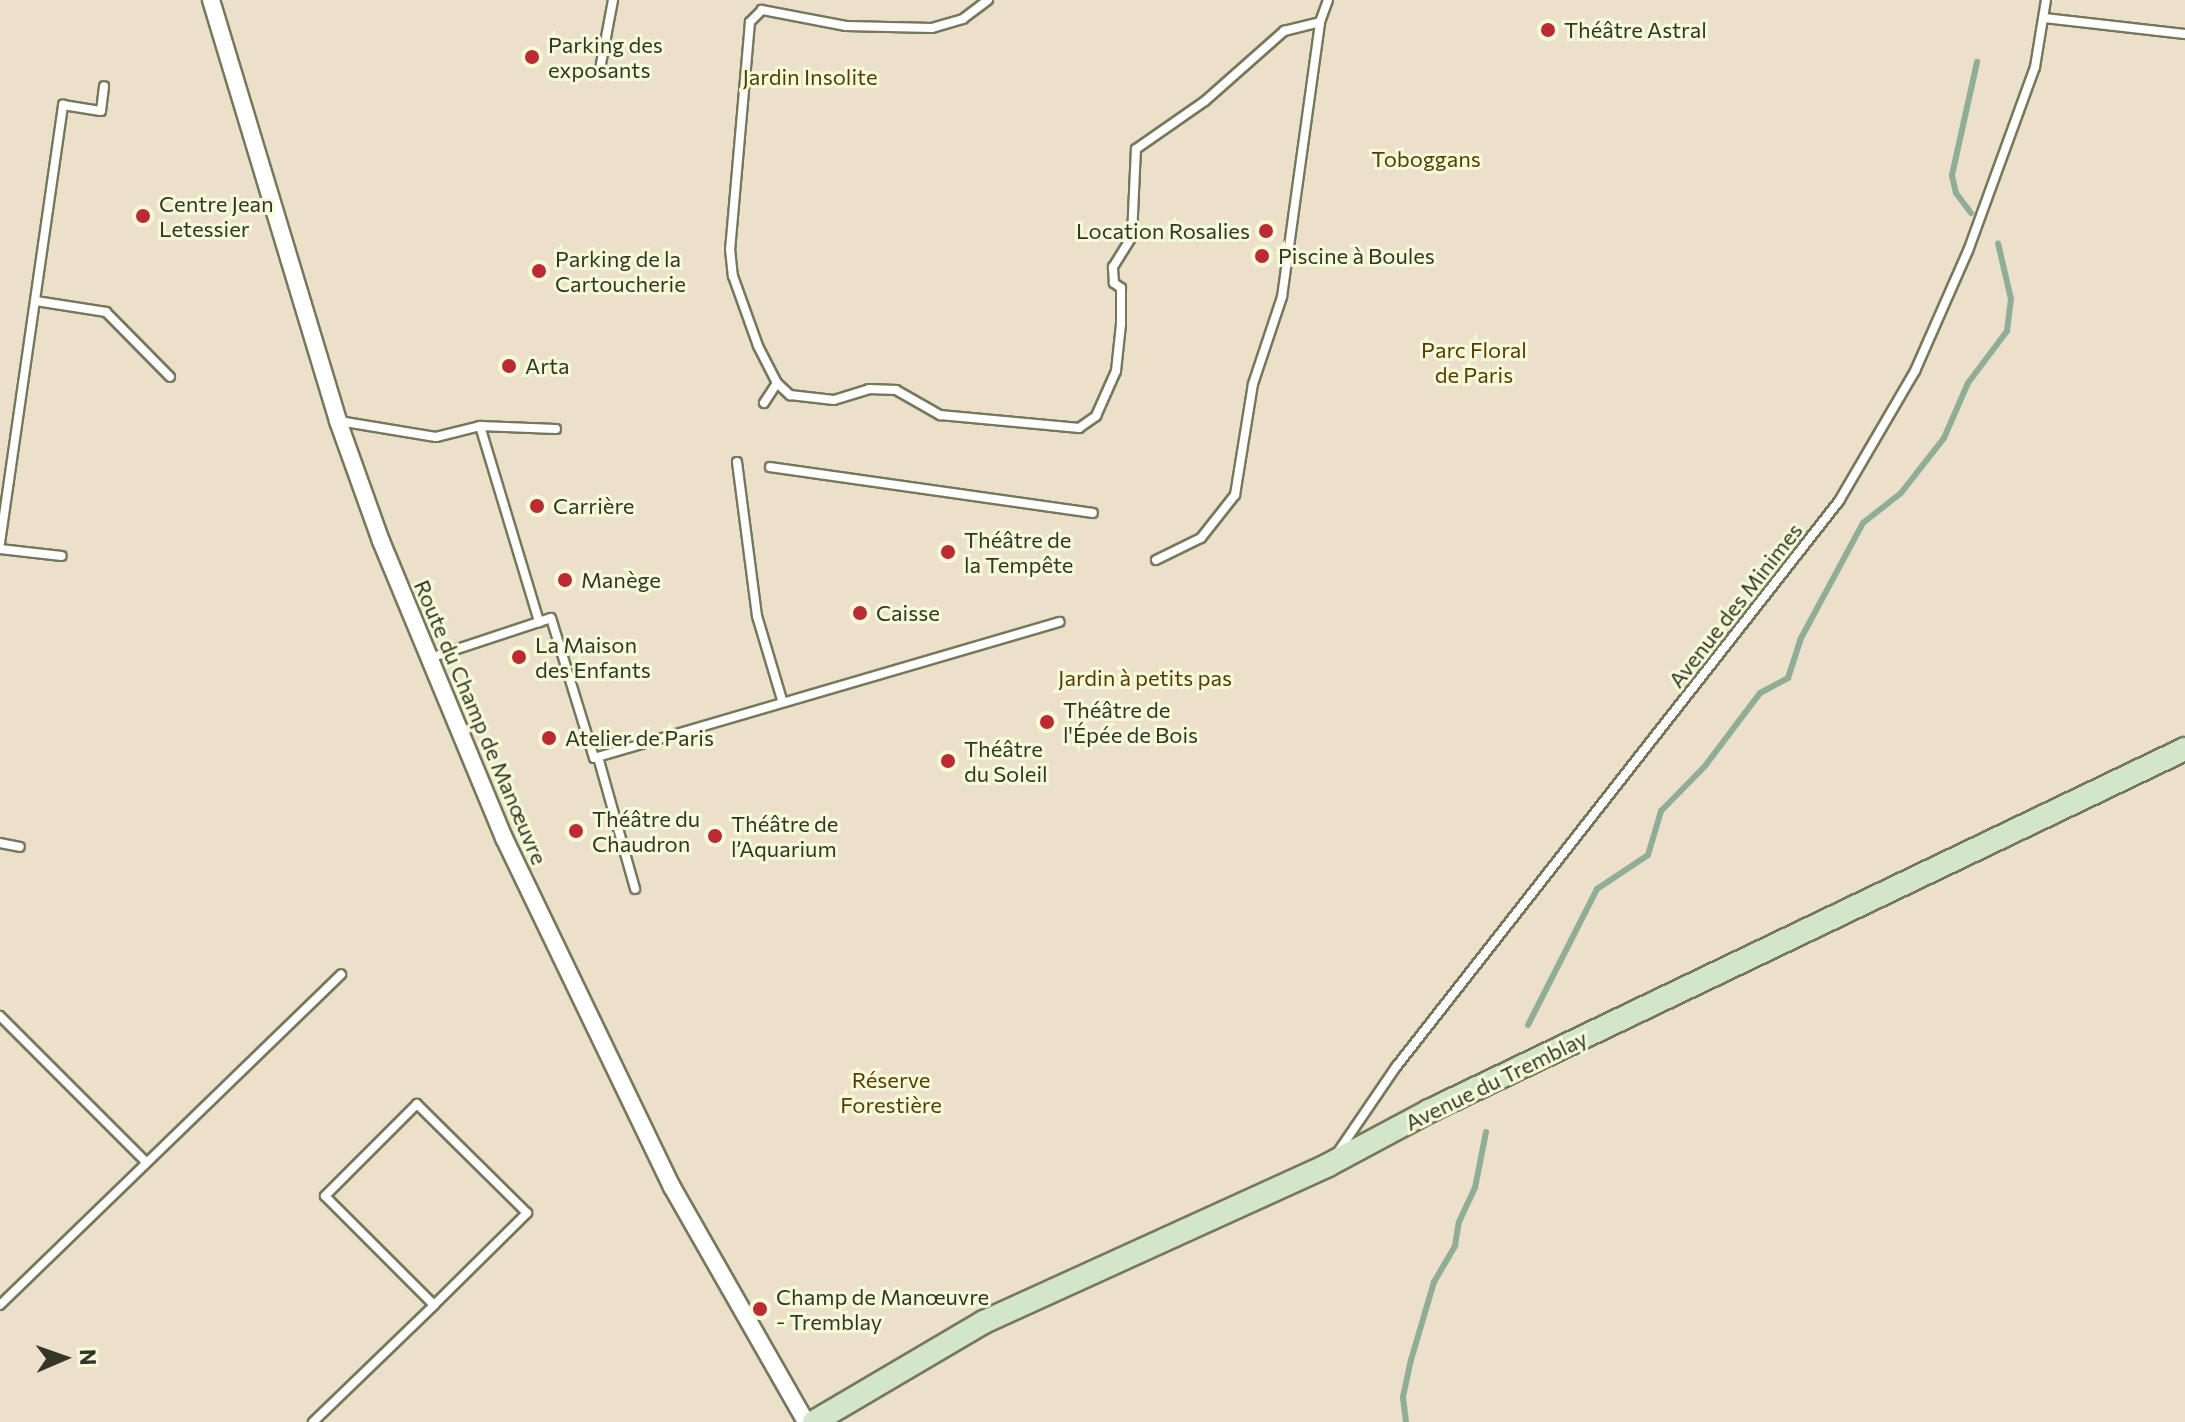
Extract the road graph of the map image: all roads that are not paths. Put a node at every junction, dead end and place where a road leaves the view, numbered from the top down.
1 (211, 0) edge
2 (613, 0) edge
3 (988, 0) edge
4 (2046, 0) edge
5 (1328, 1) edge
6 (2044, 18) junction
7 (1320, 22) junction
8 (2185, 34) edge
9 (600, 69) dead end
10 (104, 86) dead end
11 (36, 301) junction
12 (170, 377) dead end
13 (777, 383) junction
14 (764, 403) dead end
15 (338, 421) junction
16 (480, 426) junction
17 (556, 429) dead end
18 (737, 462) dead end
19 (770, 467) dead end
20 (1093, 513) dead end
21 (0, 543) edge
22 (0, 549) edge
23 (62, 556) dead end
24 (1156, 560) dead end
25 (539, 622) junction
26 (1060, 622) dead end
27 (430, 658) junction
28 (782, 700) junction
29 (2185, 749) edge
30 (598, 757) junction
31 (0, 843) edge
32 (20, 847) dead end
33 (635, 889) dead end
34 (341, 974) dead end
35 (0, 1016) edge
36 (145, 1161) junction
37 (1328, 1165) junction
38 (0, 1305) edge
39 (434, 1305) junction
40 (313, 1422) edge
41 (806, 1422) edge
42 (814, 1422) edge

1 - 15 street, Route du Champ de Manœuvre
2 - 9 lane
3 - 13 lane
4 - 6 lane, Avenue des Minimes
5 - 7 lane
6 - 8 lane
6 - 37 lane, Avenue des Minimes
7 - 13 lane
7 - 24 lane
10 - 11 lane
11 - 12 lane
11 - 21 lane
13 - 14 lane
15 - 16 lane
15 - 27 street, Route du Champ de Manœuvre
16 - 17 lane
16 - 25 lane
18 - 28 lane
19 - 20 lane
22 - 23 lane
25 - 27 lane
25 - 30 lane
26 - 28 lane
27 - 41 street, Route du Champ de Manœuvre
28 - 30 lane
29 - 37 main road, Avenue du Tremblay
30 - 33 lane
31 - 32 lane
34 - 36 lane
35 - 36 lane
36 - 38 lane
37 - 42 main road, Avenue du Tremblay
39 - 39 lane
39 - 40 lane

